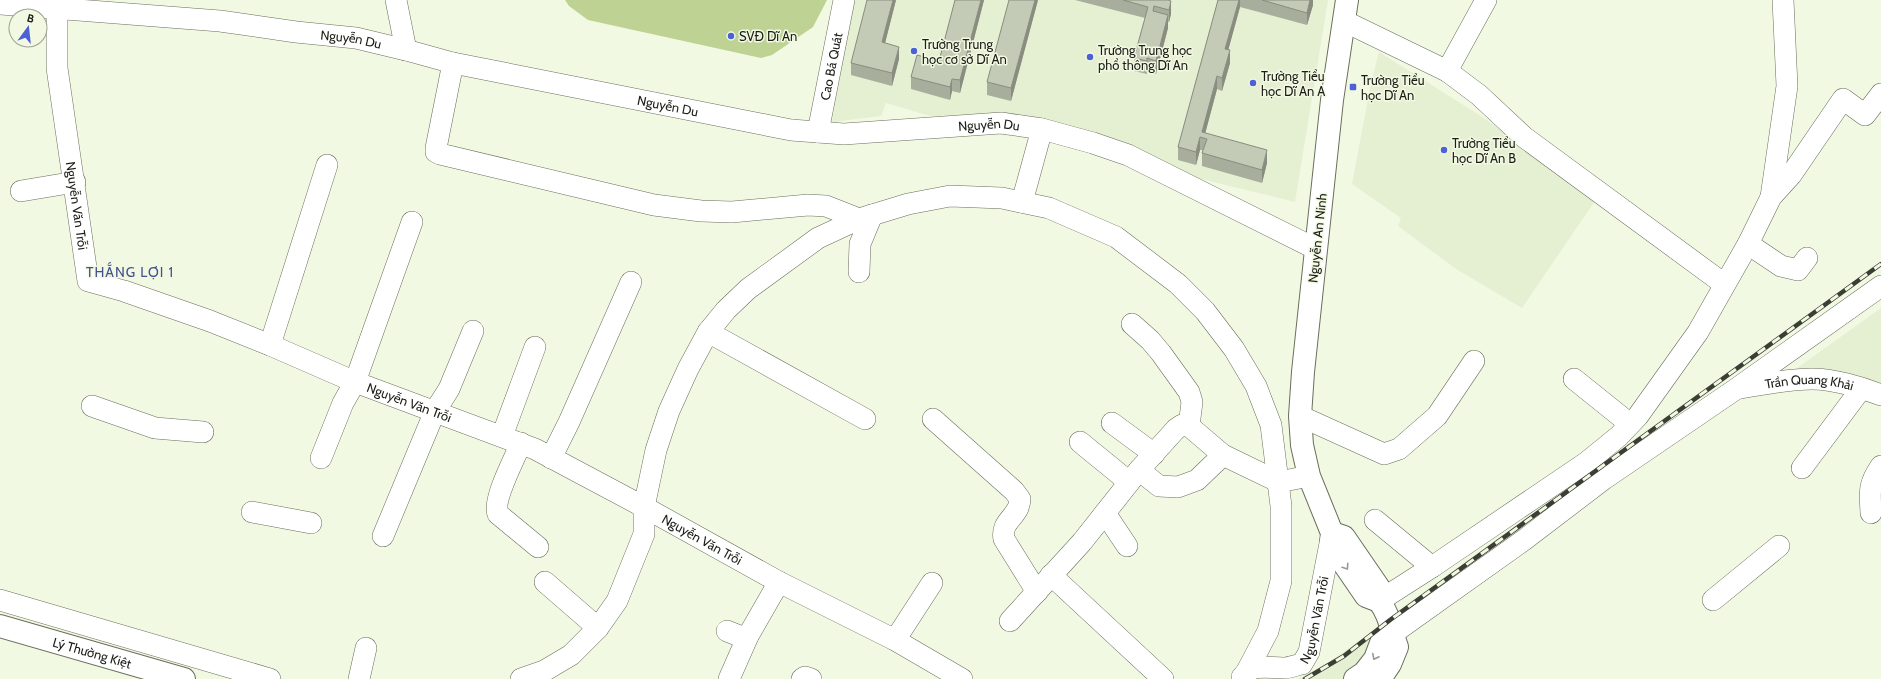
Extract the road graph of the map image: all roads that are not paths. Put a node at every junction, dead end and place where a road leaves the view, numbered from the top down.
1 (396, 0) edge
2 (844, 0) edge
3 (1486, 0) edge
4 (1783, 0) edge
5 (0, 4) edge
6 (57, 4) edge
7 (1346, 10) edge
8 (406, 50) junction
9 (453, 63) junction
10 (1447, 71) junction
11 (1881, 94) edge
12 (1042, 128) junction
13 (818, 132) junction
14 (327, 165) dead end
15 (75, 182) junction
16 (21, 190) dead end
17 (1771, 197) junction
18 (1022, 202) junction
19 (866, 217) junction
20 (412, 222) dead end
21 (1748, 244) junction
22 (1316, 249) junction
23 (1807, 258) dead end
24 (859, 272) dead end
25 (631, 282) dead end
26 (1724, 284) junction
27 (1881, 286) edge
28 (1132, 324) dead end
29 (474, 331) dead end
30 (708, 332) junction
31 (270, 345) junction
32 (535, 347) dead end
33 (1474, 361) dead end
34 (1574, 379) dead end
35 (355, 382) junction
36 (1736, 389) junction
37 (1861, 389) junction
38 (1881, 395) edge
39 (92, 406) dead end
40 (435, 411) junction
41 (1300, 416) junction
42 (865, 419) dead end
43 (933, 419) dead end
44 (1112, 423) dead end
45 (1630, 424) junction
46 (1189, 426) junction
47 (203, 432) dead end
48 (502, 436) junction
49 (1080, 442) dead end
50 (521, 443) junction
51 (1154, 454) junction
52 (1223, 455) junction
53 (321, 458) dead end
54 (551, 458) junction
55 (1881, 466) edge
56 (1802, 468) dead end
57 (1134, 476) junction
58 (1309, 476) junction
59 (1279, 482) junction
60 (644, 507) junction
61 (252, 512) dead end
62 (1105, 513) junction
63 (1871, 513) dead end
64 (1375, 520) dead end
65 (310, 523) dead end
66 (1332, 533) junction
67 (383, 536) dead end
68 (1127, 546) dead end
69 (1779, 546) dead end
70 (538, 547) dead end
71 (1432, 567) junction
72 (1052, 575) junction
73 (545, 582) dead end
74 (779, 582) junction
75 (932, 583) dead end
76 (1037, 592) junction
77 (0, 600) edge
78 (1713, 600) dead end
79 (1379, 601) junction
80 (1010, 622) dead end
81 (0, 626) edge
82 (598, 628) junction
83 (727, 631) dead end
84 (1392, 634) junction
85 (748, 636) junction
86 (895, 640) junction
87 (366, 648) dead end
88 (940, 674) edge
89 (1244, 675) edge
90 (184, 679) edge
91 (270, 679) edge
92 (359, 679) edge
93 (521, 679) edge
94 (729, 679) edge
95 (802, 679) edge
96 (811, 679) edge
97 (962, 679) edge
98 (1163, 679) edge
99 (1355, 679) edge
100 (1380, 679) edge

1 - 8 street
2 - 13 street, Cao Bá Quát
3 - 10 street
4 - 17 street
5 - 6 street, Nguyễn Du
6 - 8 street, Nguyễn Du
6 - 15 street, Nguyễn Văn Trỗi
7 - 10 street
7 - 22 main road, Nguyễn An Ninh
8 - 9 street, Nguyễn Du
9 - 13 street, Nguyễn Du
9 - 19 street
10 - 26 street
11 - 17 street
12 - 13 street, Nguyễn Du
12 - 18 street
12 - 22 street, Nguyễn Du
14 - 31 street
15 - 16 street
15 - 31 street, Nguyễn Văn Trỗi
17 - 21 street
18 - 19 street
18 - 59 street
19 - 24 street
19 - 30 street
20 - 35 street
21 - 23 street
21 - 26 street
22 - 41 main road, Nguyễn An Ninh
25 - 54 street
26 - 45 street
27 - 36 street
28 - 46 street
29 - 40 street
30 - 42 street
30 - 60 street
31 - 35 street, Nguyễn Văn Trỗi
32 - 48 street
33 - 41 street
34 - 45 street
35 - 40 street, Nguyễn Văn Trỗi
35 - 53 street
36 - 37 street, Trần Quang Khải
36 - 84 street
37 - 38 street, Trần Quang Khải
37 - 56 street
39 - 47 street
40 - 48 street, Nguyễn Văn Trỗi
40 - 67 street
41 - 58 main road, Nguyễn An Ninh
43 - 76 street
44 - 51 street
45 - 71 street
46 - 51 street
46 - 52 street
48 - 50 street, Nguyễn Văn Trỗi
49 - 57 street
50 - 54 street, Nguyễn Văn Trỗi
50 - 70 street
51 - 57 street
52 - 57 street
52 - 59 street
54 - 60 street, Nguyễn Văn Trỗi
55 - 63 street
57 - 62 street
58 - 59 street
58 - 66 main road, Nguyễn An Ninh
59 - 89 street
60 - 74 street, Nguyễn Văn Trỗi
60 - 82 street
61 - 65 street
62 - 68 street
62 - 72 street
64 - 71 street
66 - 79 main road
66 - 89 street, Nguyễn Văn Trỗi
69 - 78 street
71 - 79 street
72 - 76 street
72 - 98 street
73 - 82 street
74 - 85 street
74 - 86 street, Nguyễn Văn Trỗi
75 - 86 street
76 - 80 street
77 - 91 street
79 - 84 main road
81 - 90 main road, Lý Thường Kiệt
82 - 93 street
83 - 85 street
84 -> 99 main road
84 - 100 main road
85 - 94 street
86 - 88 street, Nguyễn Văn Trỗi
87 - 92 street
88 - 97 street, Nguyễn Văn Trỗi
95 - 96 street

